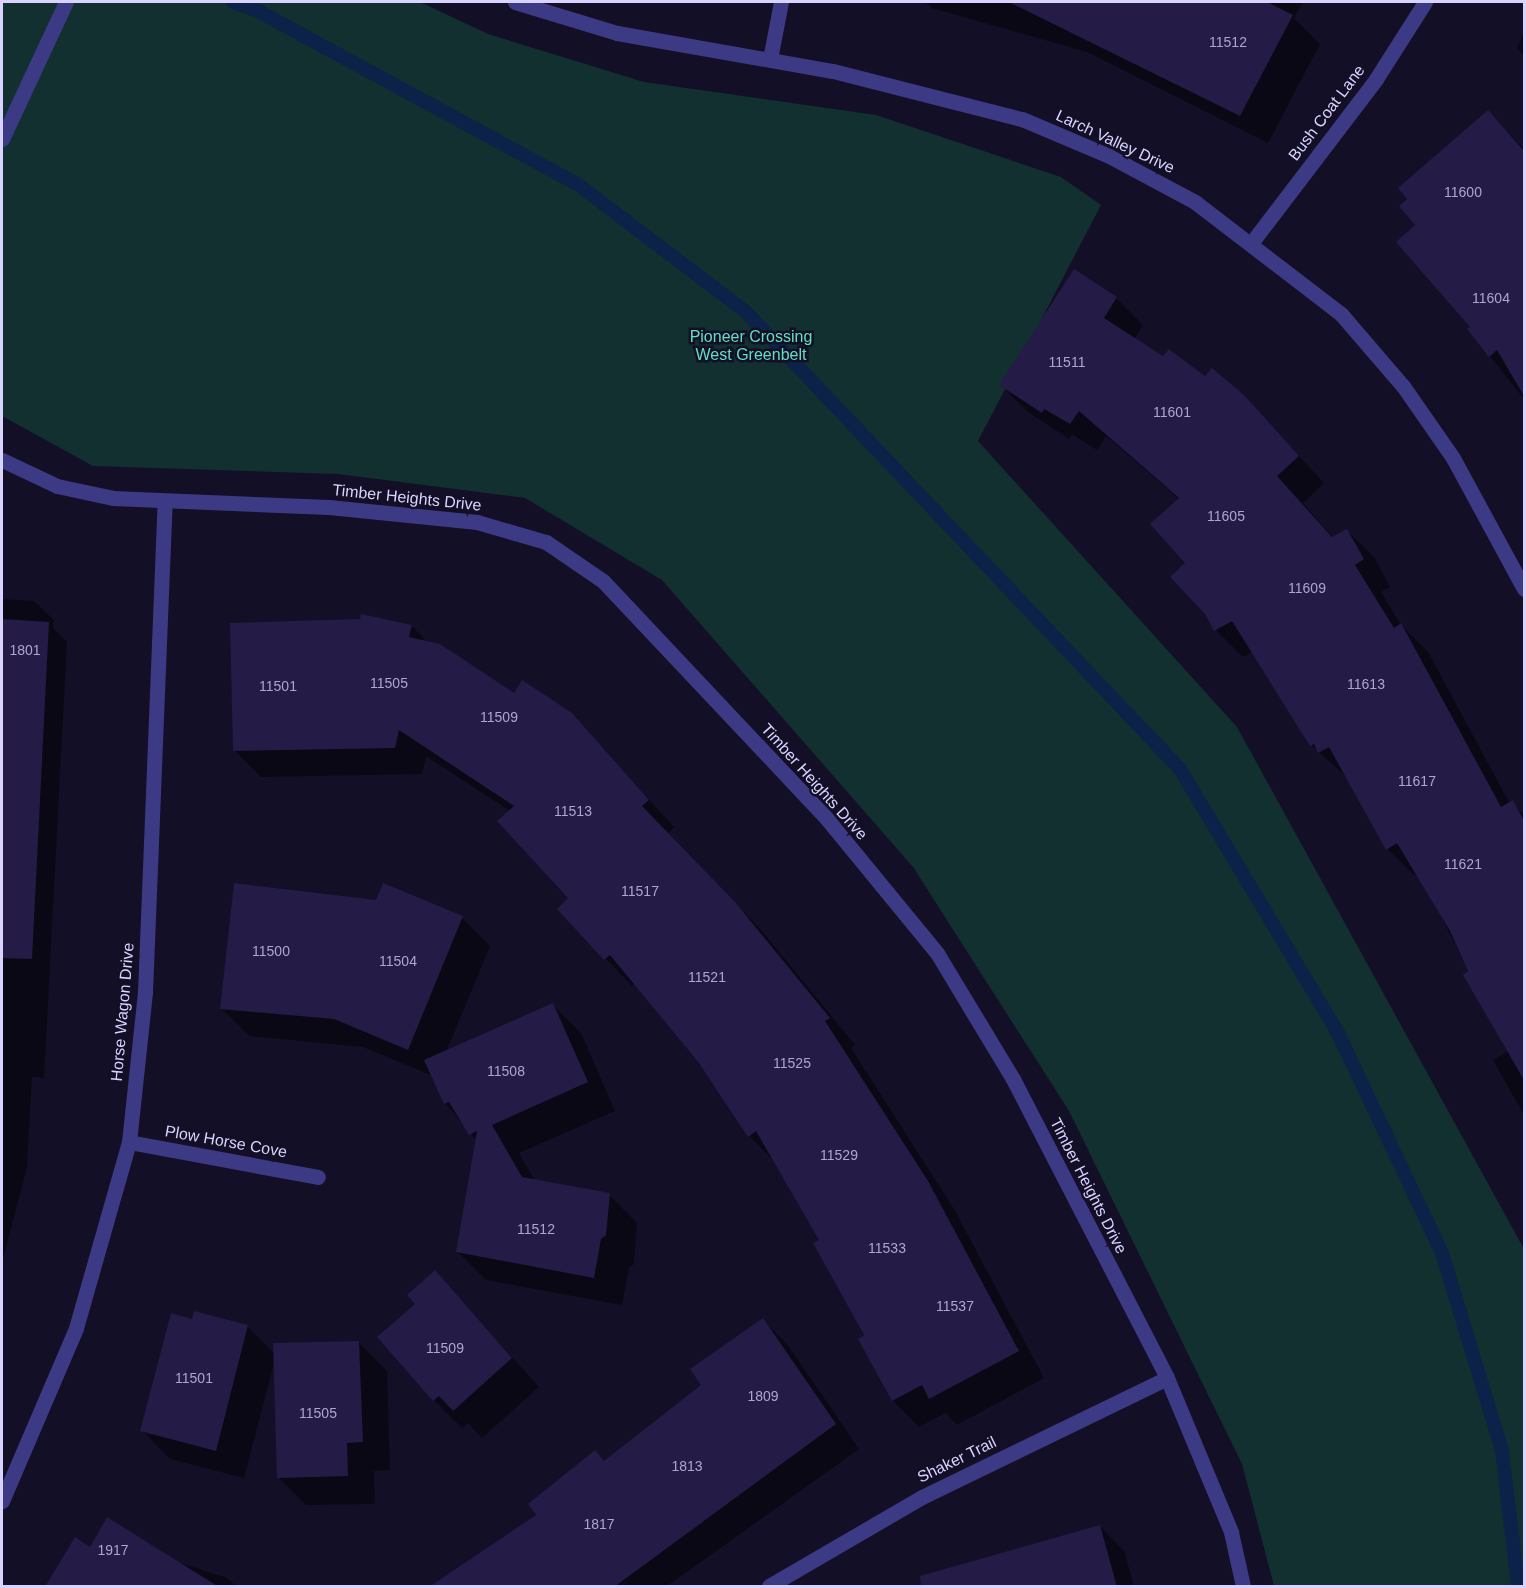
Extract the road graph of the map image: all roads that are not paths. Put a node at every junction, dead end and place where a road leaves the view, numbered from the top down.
1 (66, 2) edge
2 (515, 2) edge
3 (781, 2) edge
4 (1425, 2) edge
5 (770, 59) junction
6 (2, 139) edge
7 (1252, 242) junction
8 (2, 460) edge
9 (165, 502) junction
10 (1524, 589) edge
11 (129, 1142) junction
12 (318, 1177) dead end
13 (1167, 1378) junction
14 (2, 1501) edge
15 (769, 1587) edge
16 (1243, 1587) edge

1 - 6 street
2 - 5 street, Larch Valley Drive
3 - 5 street
4 - 7 street, Bush Coat Lane
5 - 7 street, Larch Valley Drive
7 - 10 street, Larch Valley Drive
8 - 9 street, Timber Heights Drive
9 - 11 street, Horse Wagon Drive
9 - 13 street, Timber Heights Drive
11 - 12 street, Plow Horse Cove
11 - 14 street, Horse Wagon Drive
13 - 15 street, Shaker Trail
13 - 16 street, Timber Heights Drive

